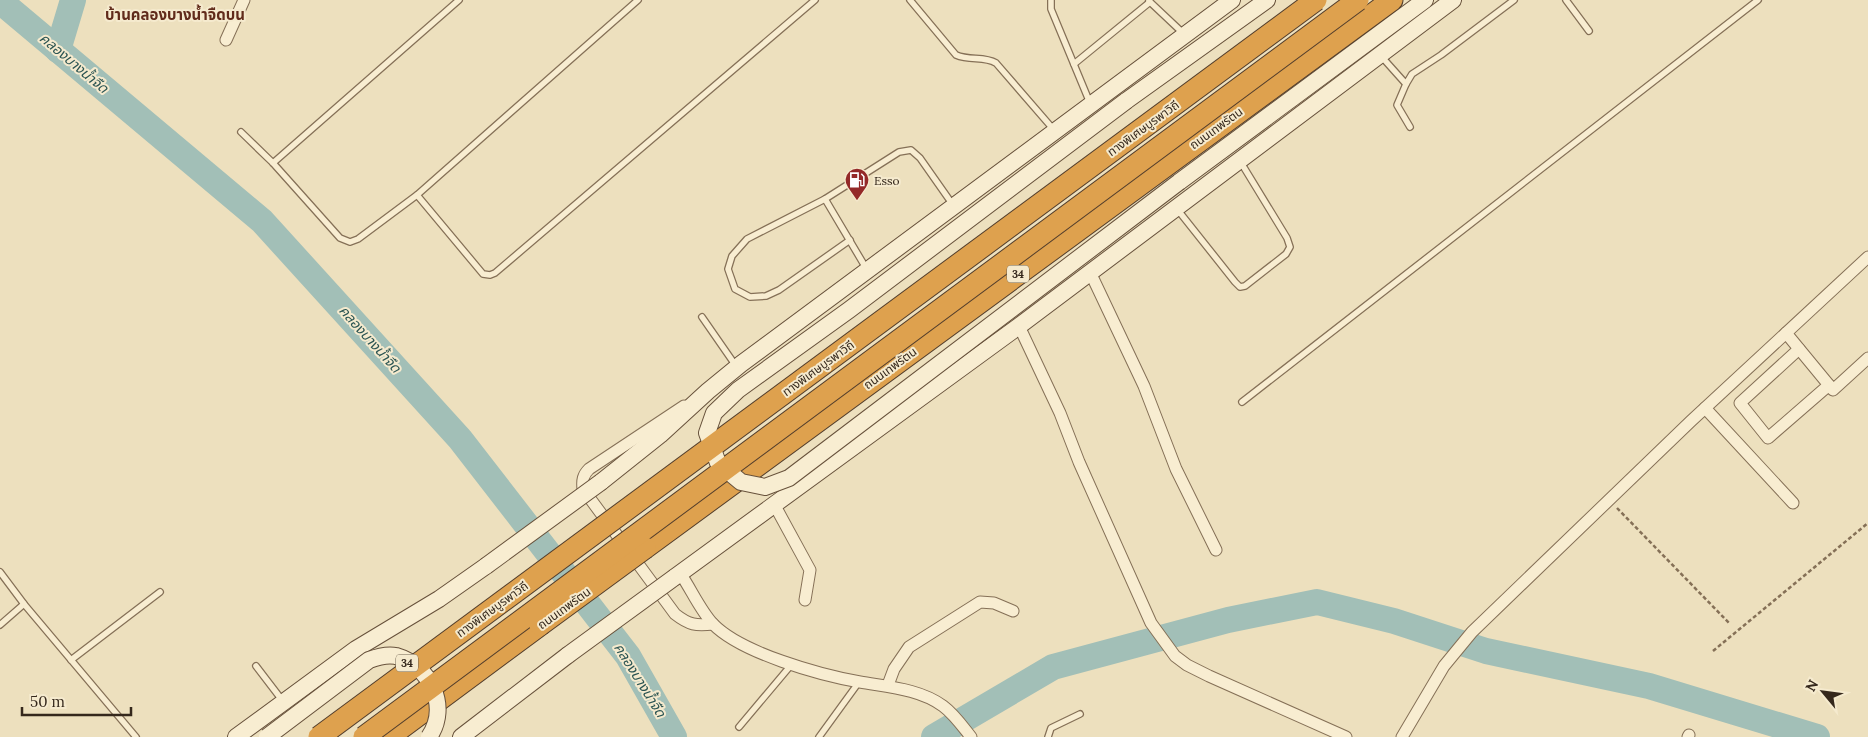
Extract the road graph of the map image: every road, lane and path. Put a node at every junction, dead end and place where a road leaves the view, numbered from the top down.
1 (244, 0) edge
2 (459, 0) edge
3 (638, 0) edge
4 (815, 0) edge
5 (910, 0) edge
6 (1051, 0) edge
7 (1232, 0) edge
8 (1267, 0) edge
9 (1302, 0) edge
10 (1316, 0) edge
11 (1358, 0) edge
12 (1392, 0) edge
13 (1425, 0) edge
14 (1453, 0) edge
15 (1514, 0) edge
16 (1566, 0) edge
17 (1758, 0) edge
18 (1148, 1) edge
19 (1589, 31) dead end
20 (1185, 35) junction
21 (226, 40) dead end
22 (1380, 55) junction
23 (1074, 64) junction
24 (1406, 84) junction
25 (1091, 104) junction
26 (1410, 127) dead end
27 (1055, 131) junction
28 (241, 132) dead end
29 (1239, 160) junction
30 (273, 163) junction
31 (417, 195) junction
32 (825, 199) junction
33 (954, 206) junction
34 (1176, 207) junction
35 (850, 240) junction
36 (1868, 257) edge
37 (867, 270) junction
38 (1090, 272) junction
39 (702, 316) dead end
40 (1019, 326) junction
41 (1786, 333) junction
42 (1799, 349) junction
43 (1868, 358) edge
44 (737, 368) junction
45 (1829, 385) junction
46 (708, 391) junction
47 (1242, 402) dead end
48 (1705, 408) junction
49 (1609, 500) junction
50 (1793, 503) dead end
51 (774, 504) junction
52 (1868, 523) edge
53 (1216, 550) dead end
54 (0, 572) edge
55 (678, 575) junction
56 (160, 592) dead end
57 (805, 600) dead end
58 (24, 604) junction
59 (1013, 611) dead end
60 (713, 624) junction
61 (1730, 624) dead end
62 (0, 625) edge
63 (1713, 651) dead end
64 (71, 660) junction
65 (792, 663) junction
66 (256, 666) dead end
67 (860, 682) junction
68 (888, 685) junction
69 (283, 702) junction
70 (1080, 714) dead end
71 (739, 727) dead end
72 (971, 736) edge
73 (136, 737) edge
74 (236, 737) edge
75 (267, 737) edge
76 (307, 737) edge
77 (319, 737) edge
78 (364, 737) edge
79 (389, 737) edge
80 (429, 737) edge
81 (461, 737) edge
82 (819, 737) edge
83 (1048, 737) edge
84 (1346, 737) edge
85 (1402, 737) edge

1 - 21 street
2 - 30 lane
3 - 31 lane
4 - 31 lane
5 - 27 lane
6 - 23 lane
7 - 20 main road
8 - 13 main road, bridge
9 - 76 highway, 34
10 - 77 highway, ทางพิเศษบูรพาวิถี, bridge
11 - 78 highway, ทางพิเศษบูรพาวิถี, bridge
12 - 79 highway, ถนนเทพรัตน / 34, bridge
14 - 22 main road
15 - 24 lane
16 - 19 lane
17 - 47 lane
18 - 20 lane
18 - 23 lane
20 - 25 main road
22 - 24 lane
22 - 29 main road
23 - 25 lane
24 - 26 lane
25 - 27 main road
27 - 33 main road
28 - 30 lane
29 - 34 main road
29 - 34 lane
30 - 31 lane
32 - 33 lane
32 - 35 lane
32 - 35 lane
33 - 37 main road
34 - 38 main road
35 - 37 lane
36 - 41 street
37 - 44 main road
38 - 40 main road
38 - 53 street
39 - 44 lane
40 - 51 main road
40 - 84 street
41 - 42 street
41 - 48 street
42 - 45 street
42 - 45 street
43 - 45 street
44 - 46 main road
46 - 60 street
46 - 69 main road, bridge
48 - 49 street
48 - 50 street
49 - 61 path
49 - 85 street
51 - 55 main road
51 - 57 street
52 - 63 path
54 - 58 lane
55 - 60 street
55 - 81 main road, bridge
56 - 64 lane
58 - 62 lane
58 - 64 lane
59 - 68 street
60 - 65 street
64 - 73 lane
65 - 67 street
65 - 71 lane
66 - 69 lane
67 - 68 street
67 - 82 lane
68 - 72 street
69 - 74 main road
70 - 83 lane
75 - 80 main road, bridge

